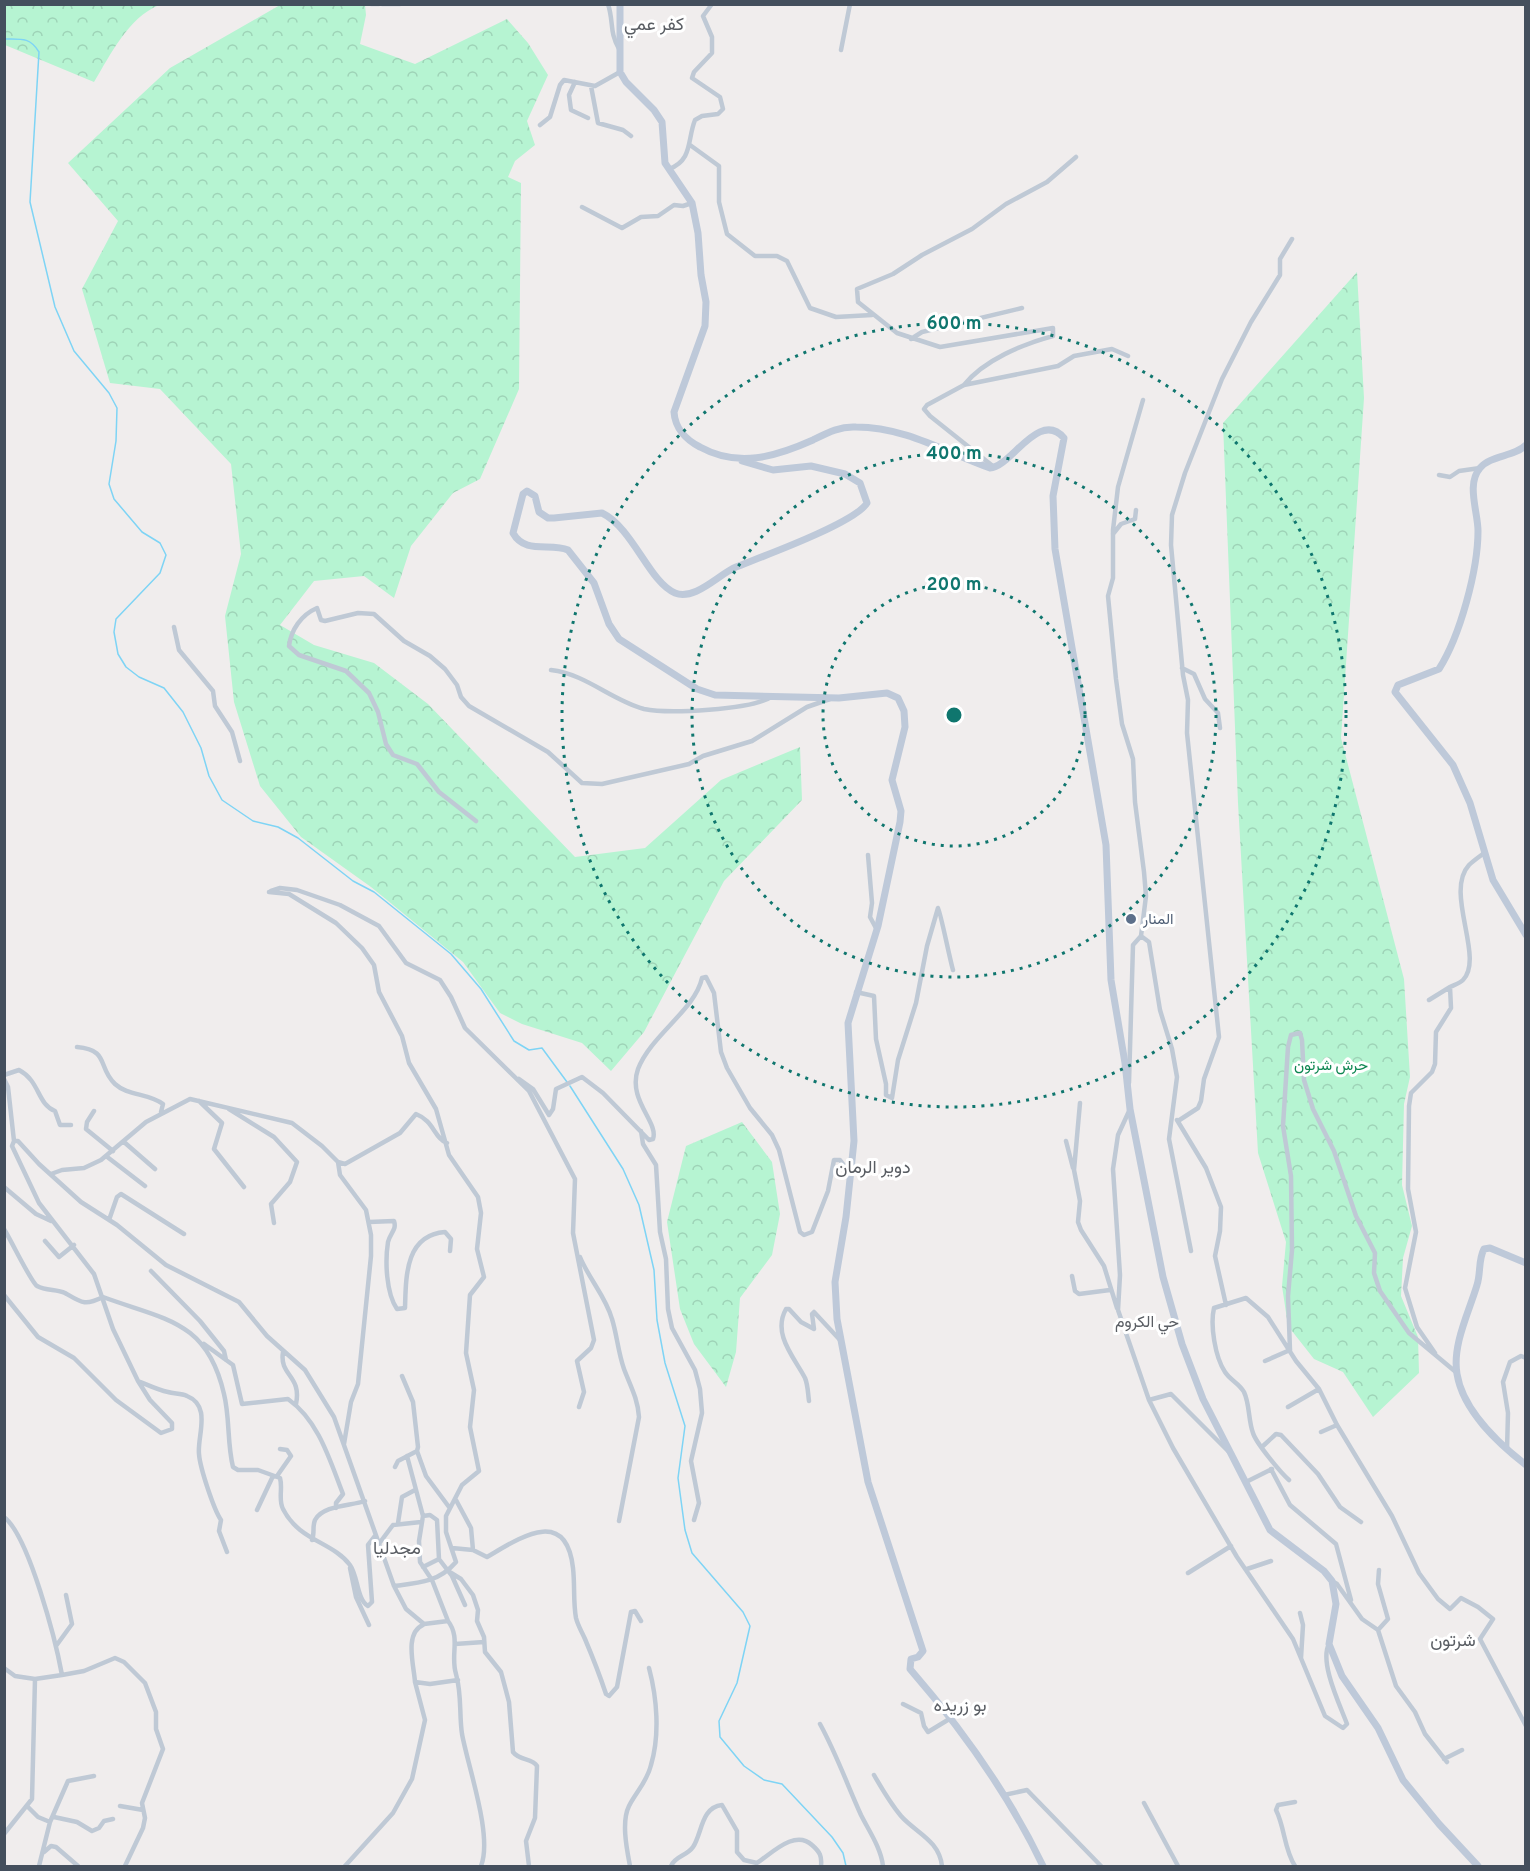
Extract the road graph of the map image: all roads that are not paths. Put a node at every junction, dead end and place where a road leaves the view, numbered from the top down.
1 (371, 4) edge
2 (380, 4) edge
3 (400, 4) edge
4 (608, 4) edge
5 (620, 4) edge
6 (712, 4) edge
7 (850, 4) edge
8 (619, 49) junction
9 (841, 50) dead end
10 (620, 72) junction
11 (575, 82) junction
12 (591, 86) junction
13 (588, 118) dead end
14 (540, 125) dead end
15 (631, 136) dead end
16 (690, 145) junction
17 (1076, 157) dead end
18 (669, 169) junction
19 (692, 203) junction
20 (582, 207) dead end
21 (1292, 239) dead end
22 (1022, 308) dead end
23 (872, 315) junction
24 (911, 339) junction
25 (1128, 356) dead end
26 (964, 385) junction
27 (1143, 400) dead end
28 (1526, 445) edge
29 (742, 460) junction
30 (995, 468) junction
31 (1480, 468) junction
32 (1439, 475) dead end
33 (1136, 510) dead end
34 (1113, 534) junction
35 (174, 627) dead end
36 (1182, 668) junction
37 (551, 670) dead end
38 (771, 697) junction
39 (839, 698) junction
40 (1220, 728) dead end
41 (240, 761) dead end
42 (476, 820) dead end
43 (1484, 853) junction
44 (868, 855) dead end
45 (877, 930) junction
46 (1526, 935) edge
47 (1142, 936) junction
48 (953, 970) dead end
49 (1450, 987) junction
50 (856, 992) junction
51 (1429, 1000) dead end
52 (77, 1047) dead end
53 (4, 1077) edge
54 (519, 1079) junction
55 (1129, 1089) junction
56 (197, 1100) junction
57 (1080, 1103) dead end
58 (227, 1107) junction
59 (1130, 1109) junction
60 (94, 1111) dead end
61 (161, 1112) junction
62 (1175, 1119) junction
63 (71, 1125) dead end
64 (641, 1131) junction
65 (124, 1142) junction
66 (1066, 1142) dead end
67 (447, 1143) junction
68 (13, 1144) junction
69 (4, 1146) edge
70 (112, 1151) junction
71 (106, 1156) junction
72 (338, 1162) junction
73 (155, 1169) dead end
74 (1074, 1170) junction
75 (51, 1174) junction
76 (851, 1177) junction
77 (145, 1186) dead end
78 (4, 1187) edge
79 (244, 1187) dead end
80 (109, 1220) junction
81 (51, 1221) junction
82 (369, 1222) junction
83 (274, 1223) dead end
84 (4, 1229) edge
85 (184, 1234) dead end
86 (45, 1241) dead end
87 (74, 1245) junction
88 (576, 1250) junction
89 (450, 1251) dead end
90 (1191, 1251) dead end
91 (1526, 1263) edge
92 (151, 1271) dead end
93 (1072, 1276) dead end
94 (1110, 1290) junction
95 (4, 1295) edge
96 (103, 1297) junction
97 (1226, 1305) junction
98 (1118, 1310) junction
99 (842, 1342) junction
100 (204, 1344) junction
101 (1290, 1350) junction
102 (283, 1352) junction
103 (1526, 1358) edge
104 (226, 1360) junction
105 (1440, 1360) junction
106 (1265, 1361) dead end
107 (1457, 1373) junction
108 (402, 1376) dead end
109 (138, 1381) junction
110 (1319, 1389) junction
111 (1149, 1400) junction
112 (809, 1401) dead end
113 (296, 1404) junction
114 (579, 1407) dead end
115 (1288, 1407) dead end
116 (1337, 1425) junction
117 (1322, 1432) dead end
118 (344, 1444) junction
119 (1263, 1446) junction
120 (280, 1449) dead end
121 (417, 1450) junction
122 (1507, 1450) junction
123 (1232, 1454) junction
124 (407, 1456) junction
125 (1526, 1465) edge
126 (395, 1467) dead end
127 (1273, 1468) junction
128 (275, 1476) junction
129 (1289, 1480) dead end
130 (1246, 1482) junction
131 (415, 1491) junction
132 (456, 1500) junction
133 (365, 1501) junction
134 (449, 1507) junction
135 (336, 1508) junction
136 (257, 1510) dead end
137 (4, 1517) edge
138 (422, 1519) junction
139 (694, 1520) dead end
140 (619, 1521) dead end
141 (1361, 1522) dead end
142 (398, 1523) junction
143 (375, 1536) junction
144 (312, 1540) junction
145 (378, 1545) junction
146 (1231, 1546) junction
147 (452, 1548) junction
148 (473, 1550) junction
149 (227, 1552) dead end
150 (439, 1559) junction
151 (1271, 1562) dead end
152 (350, 1566) junction
153 (423, 1567) junction
154 (1247, 1569) junction
155 (1378, 1569) dead end
156 (448, 1571) junction
157 (1188, 1573) dead end
158 (432, 1580) junction
159 (1332, 1581) junction
160 (394, 1586) junction
161 (66, 1595) dead end
162 (1352, 1602) junction
163 (465, 1605) dead end
164 (1300, 1613) dead end
165 (448, 1621) junction
166 (641, 1621) dead end
167 (424, 1624) junction
168 (369, 1625) dead end
169 (1378, 1630) junction
170 (484, 1641) junction
171 (455, 1644) junction
172 (1329, 1644) junction
173 (56, 1646) junction
174 (1300, 1660) junction
175 (4, 1668) edge
176 (649, 1668) dead end
177 (62, 1675) junction
178 (35, 1679) junction
179 (458, 1680) junction
180 (415, 1682) junction
181 (903, 1704) dead end
182 (951, 1718) junction
183 (820, 1724) dead end
184 (1526, 1726) edge
185 (1462, 1750) dead end
186 (874, 1775) dead end
187 (94, 1776) dead end
188 (1004, 1795) junction
189 (1295, 1802) dead end
190 (1144, 1803) dead end
191 (120, 1806) dead end
192 (28, 1807) junction
193 (142, 1810) junction
194 (52, 1820) junction
195 (113, 1820) dead end
196 (4, 1834) edge
197 (44, 1852) junction
198 (39, 1866) edge
199 (78, 1866) edge
200 (125, 1866) edge
201 (345, 1866) edge
202 (482, 1866) edge
203 (529, 1866) edge
204 (630, 1866) edge
205 (671, 1866) edge
206 (821, 1866) edge
207 (884, 1866) edge
208 (942, 1866) edge
209 (1043, 1866) edge
210 (1101, 1866) edge
211 (1178, 1866) edge
212 (1295, 1866) edge
213 (1479, 1866) edge

1 - 2 street
2 - 3 street
4 - 8 street
5 - 8 street
6 - 16 street
7 - 9 street
8 - 10 street
10 - 12 street
10 - 18 street
11 - 12 street
11 - 13 street
11 - 14 street
12 - 15 street
16 - 18 street
16 - 23 street
17 - 23 street
18 - 19 street
19 - 20 street
19 - 29 street
21 - 36 street
22 - 24 street
23 - 24 street
24 - 26 street
25 - 26 street
26 - 30 street
27 - 34 street
28 - 31 street
29 - 30 street
29 - 38 street
30 - 55 street
31 - 32 street
31 - 43 street
33 - 34 street
34 - 47 street
35 - 41 street
36 - 40 street
36 - 62 street
37 - 38 street
38 - 39 street
39 - 42 street
39 - 45 street
43 - 46 street
43 - 49 street
44 - 45 street
45 - 50 street
47 - 55 street
47 - 62 street
48 - 50 street
49 - 51 street
49 - 105 street
50 - 76 street
52 - 61 street
53 - 63 street
53 - 68 street
54 - 64 street
54 - 67 street
54 - 88 street
55 - 59 street
56 - 58 street
56 - 61 street
56 - 79 street
57 - 74 street
58 - 72 street
58 - 83 street
59 - 98 street
59 - 123 street
60 - 70 street
61 - 65 street
62 - 90 street
62 - 97 street
64 - 76 street
64 - 139 street
65 - 70 street
65 - 73 street
66 - 74 street
67 - 72 street
67 - 132 street
68 - 69 street
68 - 75 street
68 - 81 street
70 - 71 street
71 - 75 street
71 - 77 street
72 - 82 street
74 - 94 street
75 - 80 street
76 - 99 street
78 - 81 street
80 - 85 street
80 - 102 street
81 - 87 street
82 - 89 street
82 - 118 street
84 - 96 street
86 - 87 street
87 - 96 street
88 - 114 street
88 - 140 street
91 - 107 street
92 - 104 street
93 - 94 street
94 - 98 street
95 - 109 street
96 - 100 street
96 - 109 street
97 - 101 street
97 - 119 street
98 - 111 street
99 - 112 street
99 - 182 street
100 - 104 street
100 - 128 street
101 - 105 street
101 - 106 street
101 - 110 street
102 - 113 street
102 - 118 street
103 - 122 street
104 - 113 street
105 - 107 street
107 - 122 street
108 - 121 street
109 - 149 street
110 - 115 street
110 - 116 street
111 - 123 street
111 - 146 street
113 - 135 street
116 - 117 street
116 - 184 street
118 - 133 street
119 - 127 street
119 - 141 street
120 - 128 street
121 - 124 street
121 - 134 street
122 - 125 street
123 - 130 street
124 - 126 street
124 - 131 street
127 - 129 street
127 - 130 street
127 - 162 street
128 - 136 street
128 - 144 street
130 - 159 street
131 - 138 street
131 - 142 street
132 - 134 street
132 - 148 street
133 - 135 street
133 - 143 street
134 - 147 street
135 - 144 street
137 - 173 street
138 - 142 street
138 - 150 street
138 - 153 street
142 - 145 street
143 - 145 street
143 - 152 street
144 - 152 street
145 - 160 street
146 - 154 street
146 - 157 street
147 - 148 street
147 - 156 street
148 - 166 street
150 - 153 street
150 - 156 street
151 - 154 street
152 - 168 street
153 - 158 street
154 - 174 street
155 - 169 street
156 - 158 street
156 - 163 street
156 - 170 street
158 - 160 street
158 - 165 street
159 - 162 street
159 - 172 street
160 - 167 street
161 - 173 street
162 - 169 street
164 - 174 street
165 - 167 street
165 - 171 street
167 - 180 street
169 - 185 street
170 - 171 street
170 - 203 street
171 - 179 street
172 - 174 street
172 - 213 street
173 - 177 street
175 - 178 street
176 - 204 street
177 - 178 street
177 - 193 street
178 - 192 street
179 - 180 street
179 - 202 street
180 - 201 street
181 - 182 street
182 - 188 street
183 - 207 street
186 - 208 street
187 - 194 street
188 - 209 street
188 - 210 street
189 - 212 street
190 - 211 street
191 - 193 street
192 - 194 street
192 - 196 street
193 - 200 street
194 - 195 street
194 - 197 street
197 - 198 street
197 - 199 street
205 - 206 street

